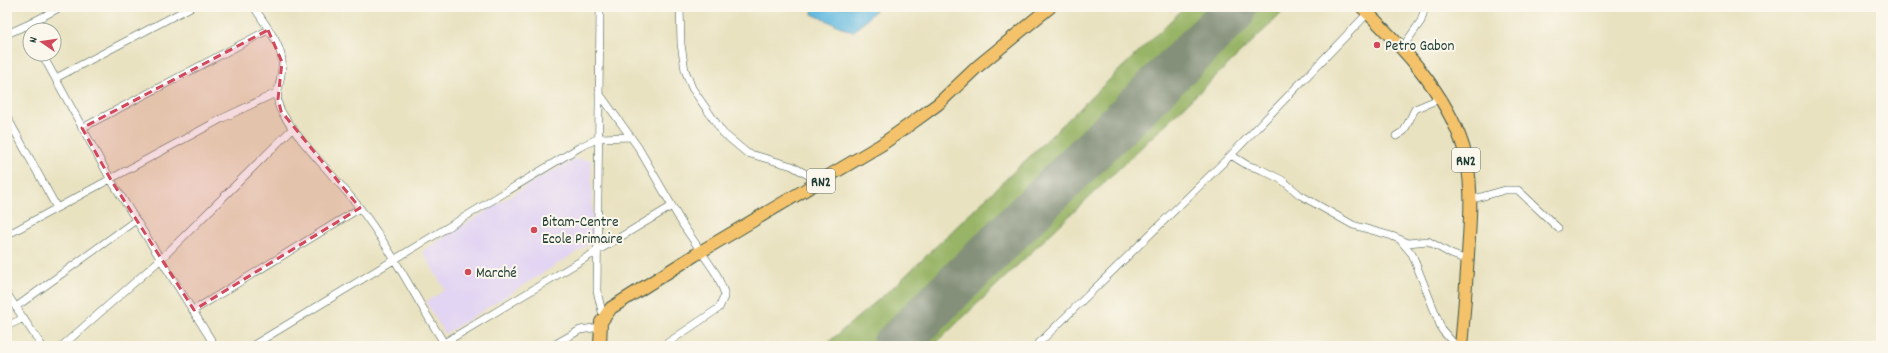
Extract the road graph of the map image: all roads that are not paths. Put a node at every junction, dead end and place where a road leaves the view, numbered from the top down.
1 (61, 7) edge
2 (191, 7) edge
3 (254, 7) edge
4 (600, 7) edge
5 (680, 7) edge
6 (1050, 7) edge
7 (1425, 7) edge
8 (1365, 10) edge
9 (38, 22) edge
10 (22, 30) edge
11 (268, 30) junction
12 (7, 34) edge
13 (1402, 48) junction
14 (47, 62) edge
15 (56, 78) junction
16 (278, 92) junction
17 (599, 92) junction
18 (1439, 98) junction
19 (7, 117) edge
20 (82, 128) junction
21 (293, 128) junction
22 (1396, 136) dead end
23 (630, 137) junction
24 (599, 138) junction
25 (1231, 155) junction
26 (111, 180) junction
27 (820, 182) junction
28 (1470, 200) junction
29 (672, 206) junction
30 (57, 208) junction
31 (360, 208) junction
32 (136, 220) junction
33 (1558, 228) dead end
34 (7, 235) edge
35 (1400, 240) junction
36 (597, 251) junction
37 (700, 252) junction
38 (161, 259) junction
39 (395, 260) junction
40 (1467, 260) junction
41 (7, 294) edge
42 (16, 307) junction
43 (194, 310) junction
44 (24, 318) junction
45 (602, 322) junction
46 (7, 326) edge
47 (443, 345) edge
48 (42, 346) edge
49 (62, 346) edge
50 (215, 346) edge
51 (252, 346) edge
52 (552, 346) edge
53 (600, 346) edge
54 (663, 346) edge
55 (1036, 346) edge
56 (1456, 346) edge
57 (1461, 346) edge

1 - 9 street
2 - 15 street
3 - 11 street
4 - 17 street
5 - 27 street
6 - 27 highway, RN2
7 - 13 street
8 - 13 highway, RN2
8 - 25 street
10 - 12 street
11 - 16 street
11 - 20 street
13 - 18 highway, RN2
14 - 15 street
15 - 20 street
16 - 21 street
16 - 26 street
17 - 23 street
17 - 24 street
18 - 22 street
18 - 28 highway, RN2
19 - 30 street
20 - 26 street
21 - 31 street
21 - 38 street
23 - 24 street
23 - 29 street
24 - 36 street
24 - 39 street
25 - 35 street
25 - 55 street
26 - 30 street
26 - 32 street
27 - 37 highway, RN2
28 - 33 street
28 - 40 highway, RN2
29 - 36 street
29 - 37 street
30 - 34 street
31 - 39 street
31 - 43 street
32 - 38 street
32 - 42 street
35 - 40 street
35 - 56 street
36 - 45 street
36 - 47 street
37 - 45 highway, RN2
37 - 54 street
38 - 43 street
38 - 49 street
39 - 47 street
39 - 51 street
40 - 57 highway, RN2
41 - 42 street
42 - 44 street
43 - 50 street
44 - 46 street
44 - 48 street
45 - 52 street
45 - 53 highway

